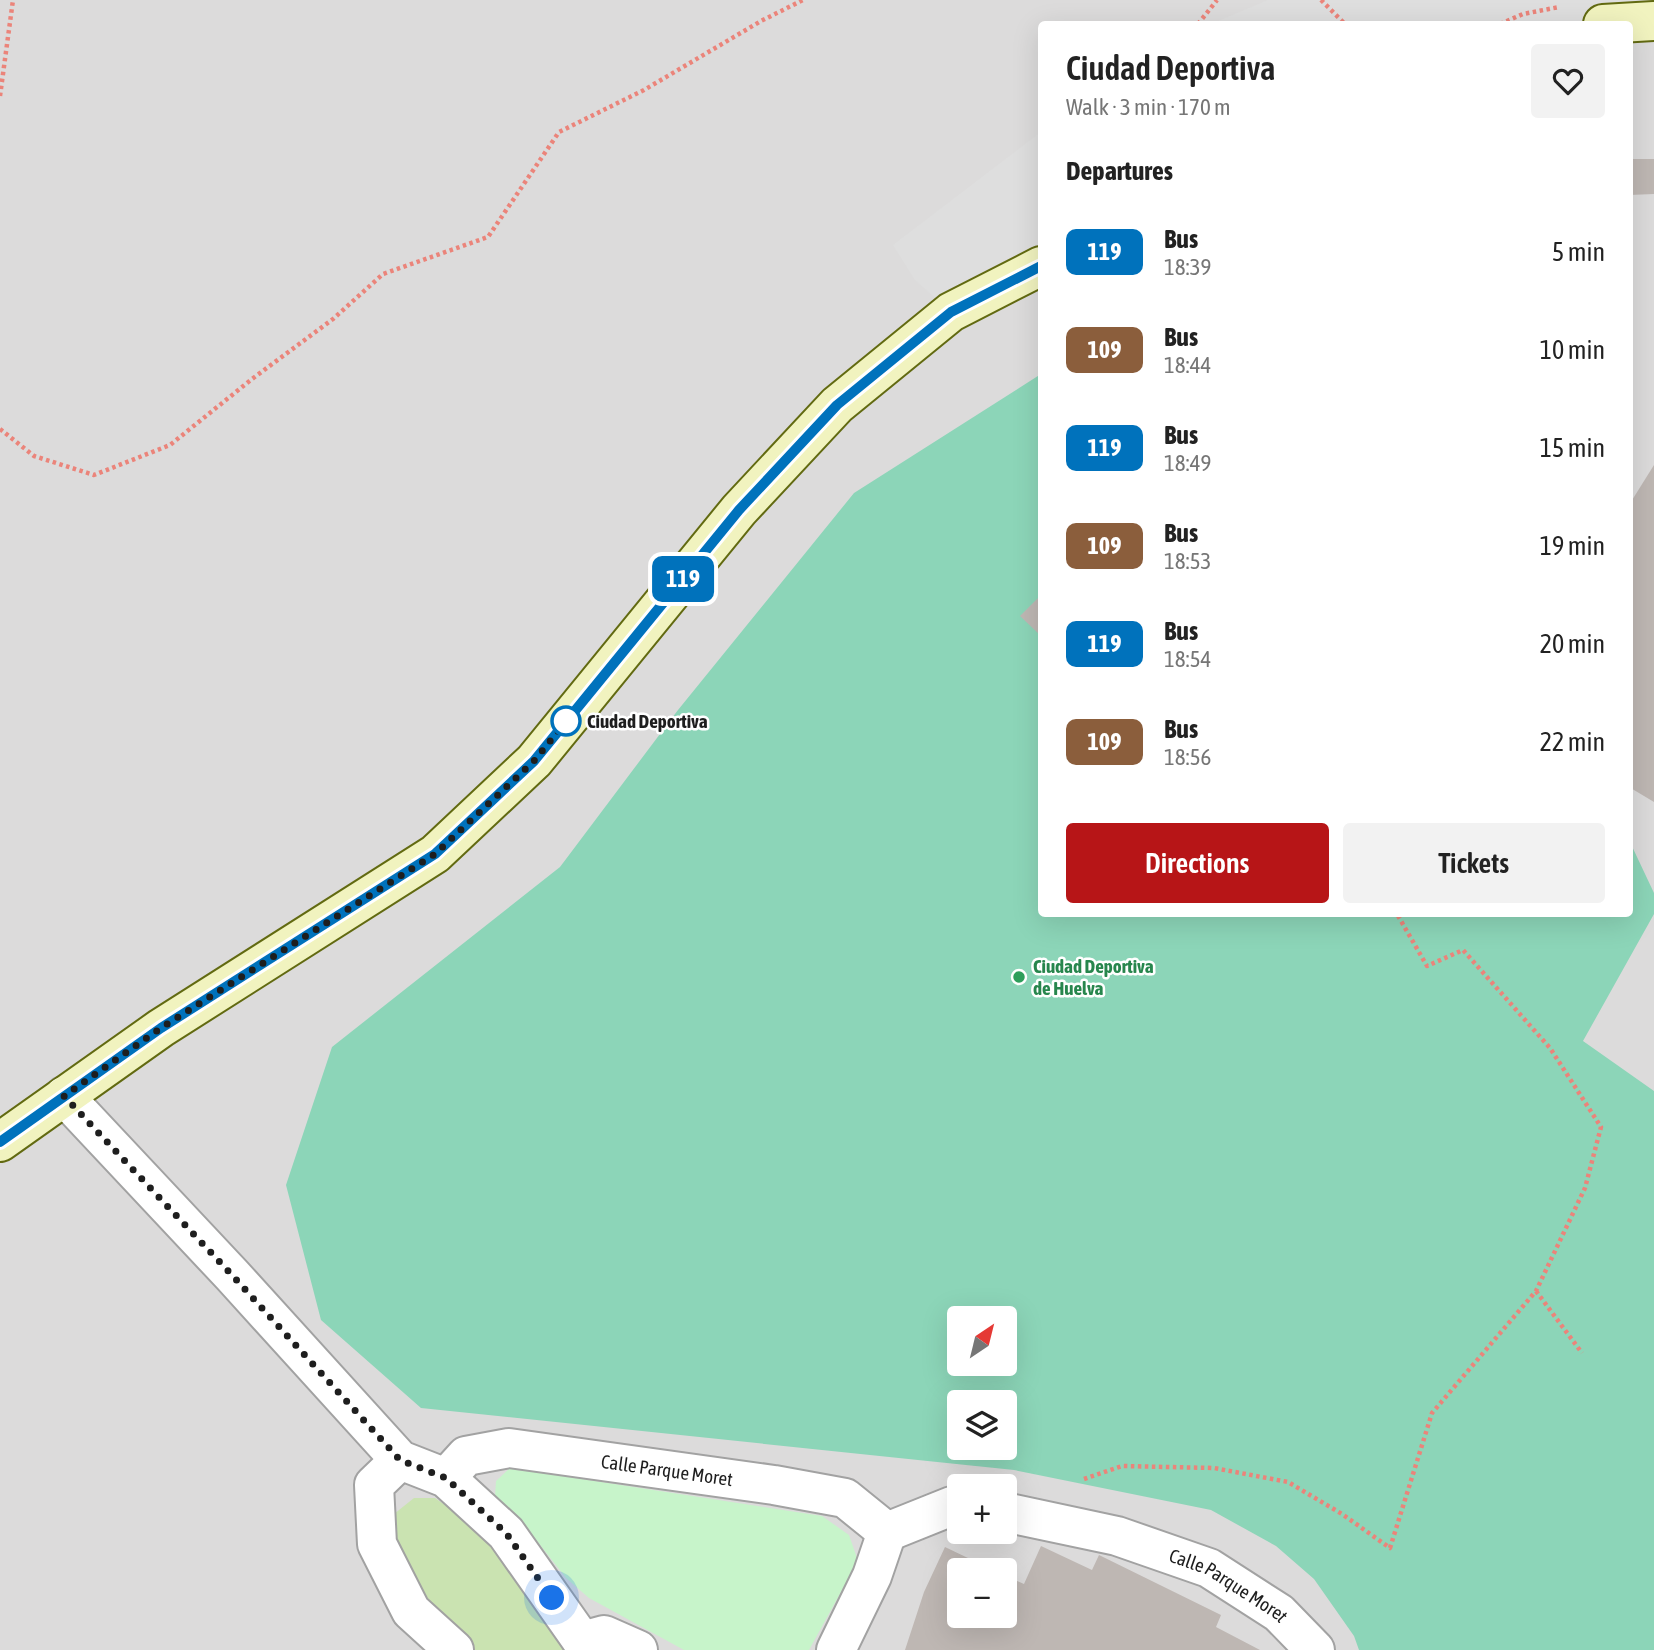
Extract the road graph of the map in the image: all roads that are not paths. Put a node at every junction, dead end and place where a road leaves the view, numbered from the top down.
1 (1654, 21) edge
2 (1633, 22) edge
3 (1038, 268) edge
4 (64, 1096) junction
5 (0, 1142) edge
6 (400, 1460) junction
7 (446, 1478) junction
8 (947, 1508) edge
9 (1017, 1514) edge
10 (887, 1532) junction
11 (583, 1645) edge
12 (454, 1650) edge
13 (638, 1650) edge
14 (836, 1650) edge
15 (1315, 1650) edge

1 - 2 street
3 - 4 street
4 - 5 street
4 - 6 street
6 - 7 street
6 - 12 street
7 - 10 street, Calle Parque Moret
7 - 11 street
8 - 10 street
9 - 15 street, Calle Parque Moret
10 - 14 street
11 - 13 street

